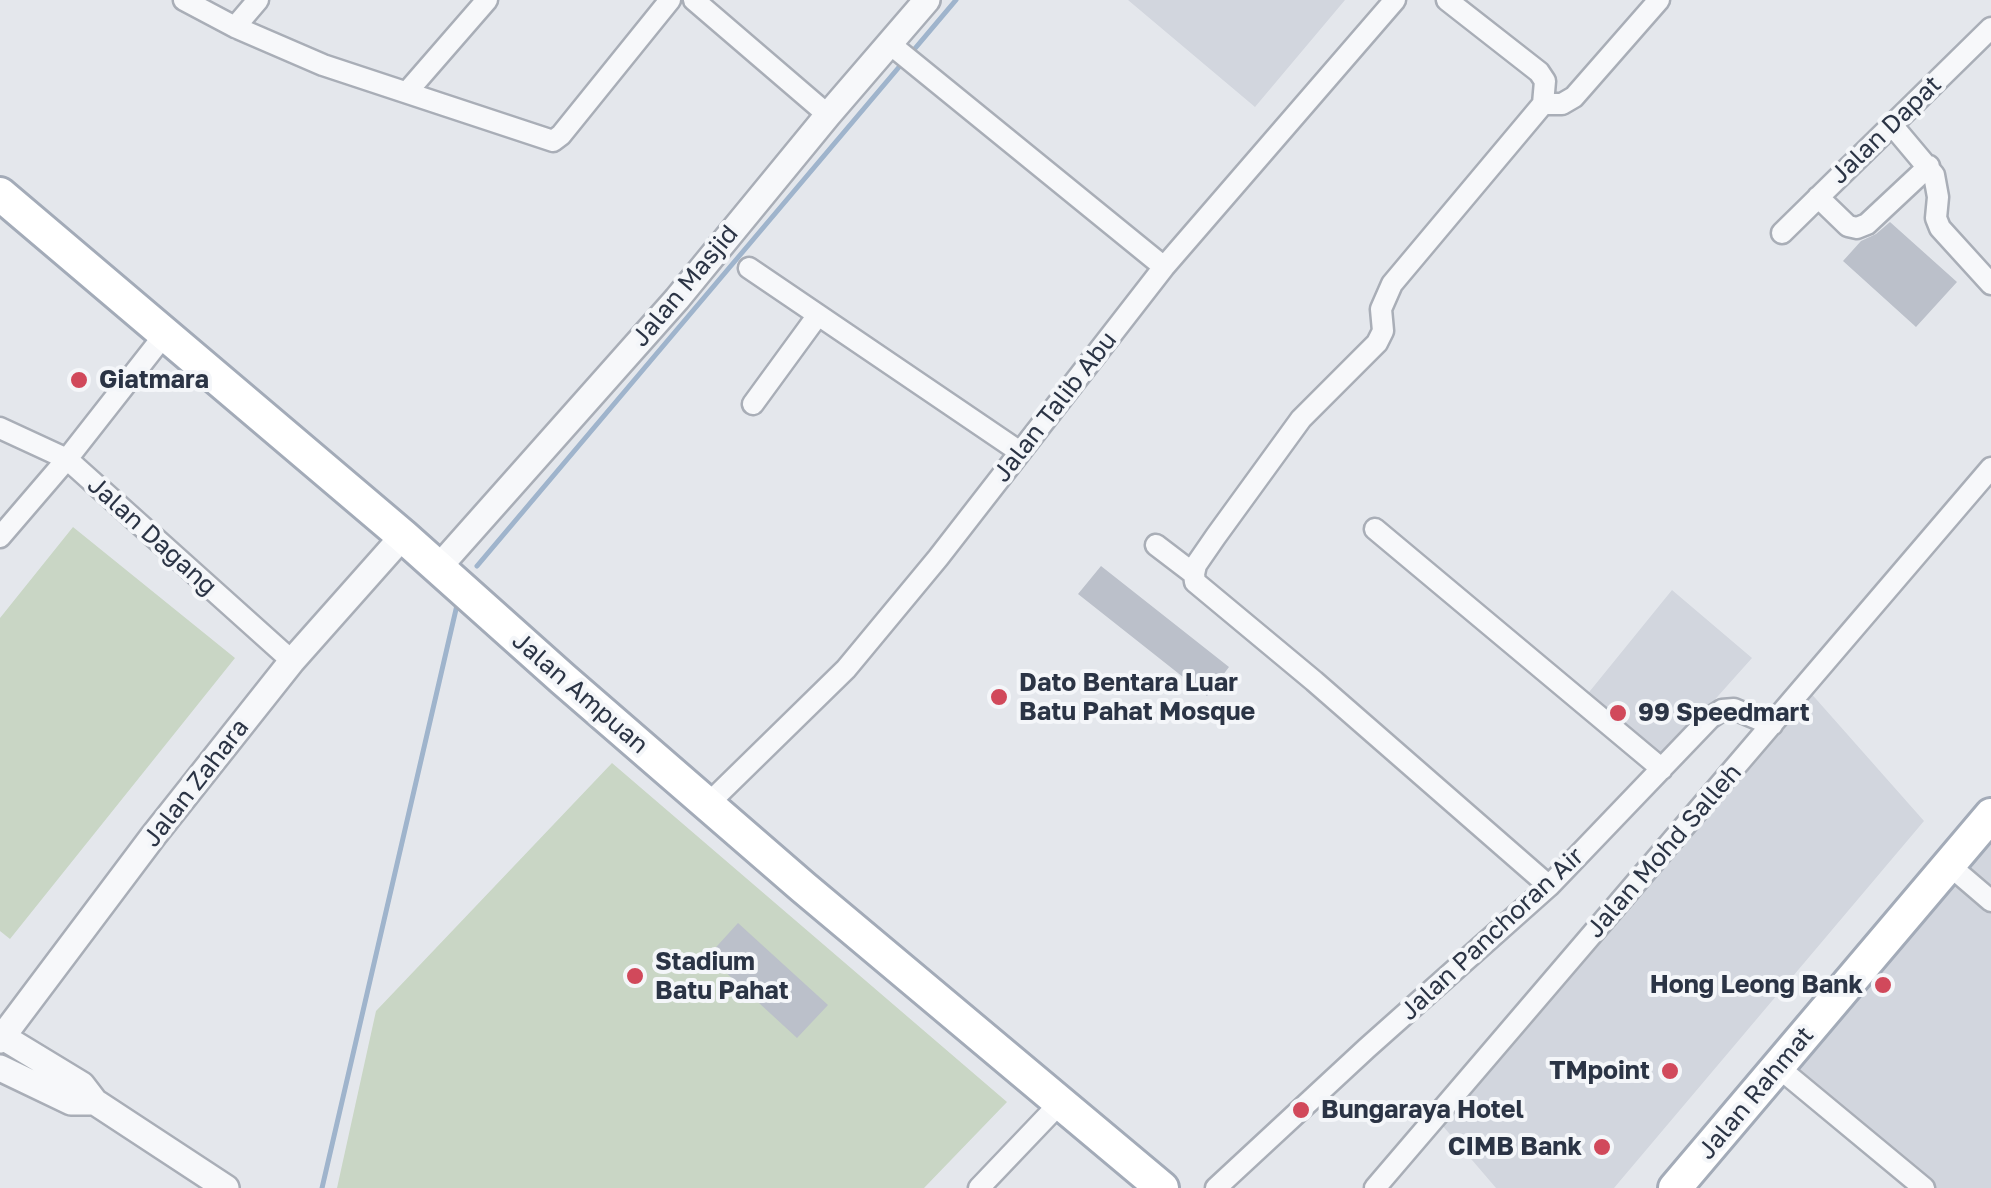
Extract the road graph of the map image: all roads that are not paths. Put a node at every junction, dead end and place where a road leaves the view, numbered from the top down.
1 (184, 0) edge
2 (258, 0) edge
3 (487, 0) edge
4 (670, 0) edge
5 (694, 0) edge
6 (927, 0) edge
7 (1395, 0) edge
8 (1447, 0) edge
9 (1658, 0) edge
10 (235, 27) junction
11 (1991, 28) edge
12 (904, 55) junction
13 (406, 92) junction
14 (1543, 104) junction
15 (828, 114) junction
16 (1892, 125) junction
17 (1929, 166) junction
18 (0, 194) edge
19 (1818, 198) junction
20 (1782, 233) dead end
21 (1164, 267) junction
22 (749, 268) dead end
23 (1991, 284) edge
24 (818, 316) junction
25 (164, 334) junction
26 (753, 404) dead end
27 (0, 428) edge
28 (1020, 452) junction
29 (66, 459) junction
30 (1991, 468) edge
31 (1375, 529) dead end
32 (403, 536) junction
33 (0, 538) edge
34 (1156, 545) dead end
35 (438, 568) junction
36 (1194, 574) junction
37 (292, 661) junction
38 (1772, 725) junction
39 (1662, 770) junction
40 (707, 806) junction
41 (1991, 816) edge
42 (1949, 864) junction
43 (1548, 886) junction
44 (1991, 901) edge
45 (1, 1038) edge
46 (1778, 1066) junction
47 (0, 1068) edge
48 (96, 1102) junction
49 (1060, 1103) junction
50 (226, 1188) edge
51 (979, 1188) edge
52 (1162, 1188) edge
53 (1216, 1188) edge
54 (1375, 1188) edge
55 (1676, 1188) edge
56 (1924, 1188) edge

1 - 10 street
2 - 10 street
3 - 13 street
4 - 13 street
5 - 15 street
6 - 12 street, Jalan Masjid
7 - 21 street, Jalan Talib Abu
8 - 14 street
9 - 14 street
10 - 13 street
11 - 16 street, Jalan Dapat
12 - 15 street, Jalan Masjid
12 - 21 street
14 - 36 street
15 - 35 street, Jalan Masjid
16 - 17 street
16 - 19 street, Jalan Dapat
17 - 19 street
17 - 23 street
18 - 25 main road, Jalan Ampuan
19 - 20 street, Jalan Dapat
21 - 28 street, Jalan Talib Abu
22 - 24 street
24 - 26 street
24 - 28 street
25 - 29 street
25 - 32 main road, Jalan Ampuan
27 - 29 street, Jalan Dagang
28 - 40 street, Jalan Talib Abu
29 - 33 street
29 - 37 street, Jalan Dagang
30 - 38 street, Jalan Mohd Salleh
31 - 39 street
32 - 35 main road, Jalan Ampuan
32 - 37 street, Jalan Zahara
34 - 36 street
35 - 40 main road, Jalan Ampuan
36 - 43 street
37 - 45 street, Jalan Zahara
38 - 39 street, Jalan Panchoran Air
38 - 54 street, Jalan Mohd Salleh
39 - 43 street, Jalan Panchoran Air
40 - 49 main road, Jalan Ampuan
41 - 42 main road, Jalan Rahmat
42 - 44 street
42 - 46 main road, Jalan Rahmat
43 - 53 street, Jalan Panchoran Air
45 - 48 street
46 - 55 main road, Jalan Rahmat
46 - 56 street
47 - 48 street
48 - 50 street
49 - 51 street
49 - 52 main road, Jalan Ampuan

